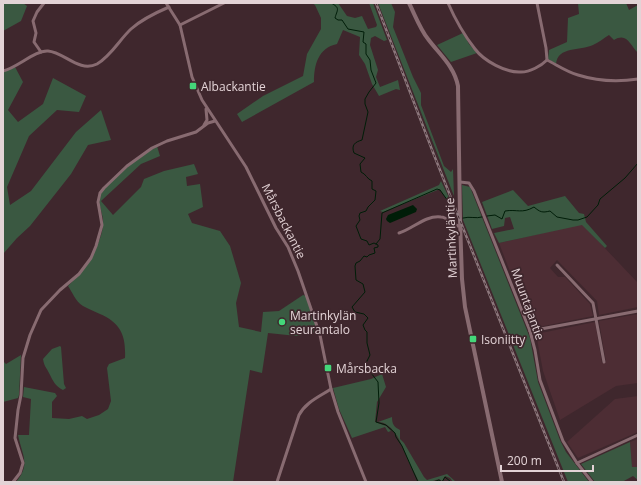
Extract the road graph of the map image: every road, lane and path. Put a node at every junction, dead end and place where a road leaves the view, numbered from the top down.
1 (44, 3) edge
2 (166, 3) edge
3 (224, 3) edge
4 (410, 3) edge
5 (448, 3) edge
6 (536, 3) edge
7 (169, 7) junction
8 (180, 25) junction
9 (41, 52) junction
10 (546, 60) junction
11 (3, 71) edge
12 (638, 79) edge
13 (206, 107) junction
14 (215, 121) junction
15 (203, 126) junction
16 (460, 182) junction
17 (461, 226) junction
18 (399, 233) dead end
19 (557, 265) dead end
20 (638, 310) edge
21 (596, 319) junction
22 (530, 332) junction
23 (604, 362) dead end
24 (331, 389) junction
25 (638, 435) edge
26 (577, 463) junction
27 (13, 482) edge
28 (277, 482) edge
29 (366, 482) edge
30 (502, 482) edge
31 (592, 482) edge

1 - 9 street
2 - 7 street
3 - 8 street
4 - 16 street, Martinkyläntie
5 - 10 street
6 - 10 street
7 - 8 street
7 - 9 street
8 - 13 street, Mårsbackantie
9 - 11 street
10 - 12 street
13 - 14 street, Mårsbackantie
13 - 15 street
14 - 15 street
14 - 24 street, Mårsbackantie
15 - 27 street
16 - 17 street, Martinkyläntie
16 - 22 street, Muuntajantie
17 - 18 street
17 - 30 street, Martinkyläntie
19 - 21 street
20 - 21 street
21 - 22 street
21 - 23 street
22 - 26 street, Muuntajantie
24 - 28 street
24 - 29 street, Mårsbackantie
25 - 26 street
26 - 31 street, Muuntajantie

